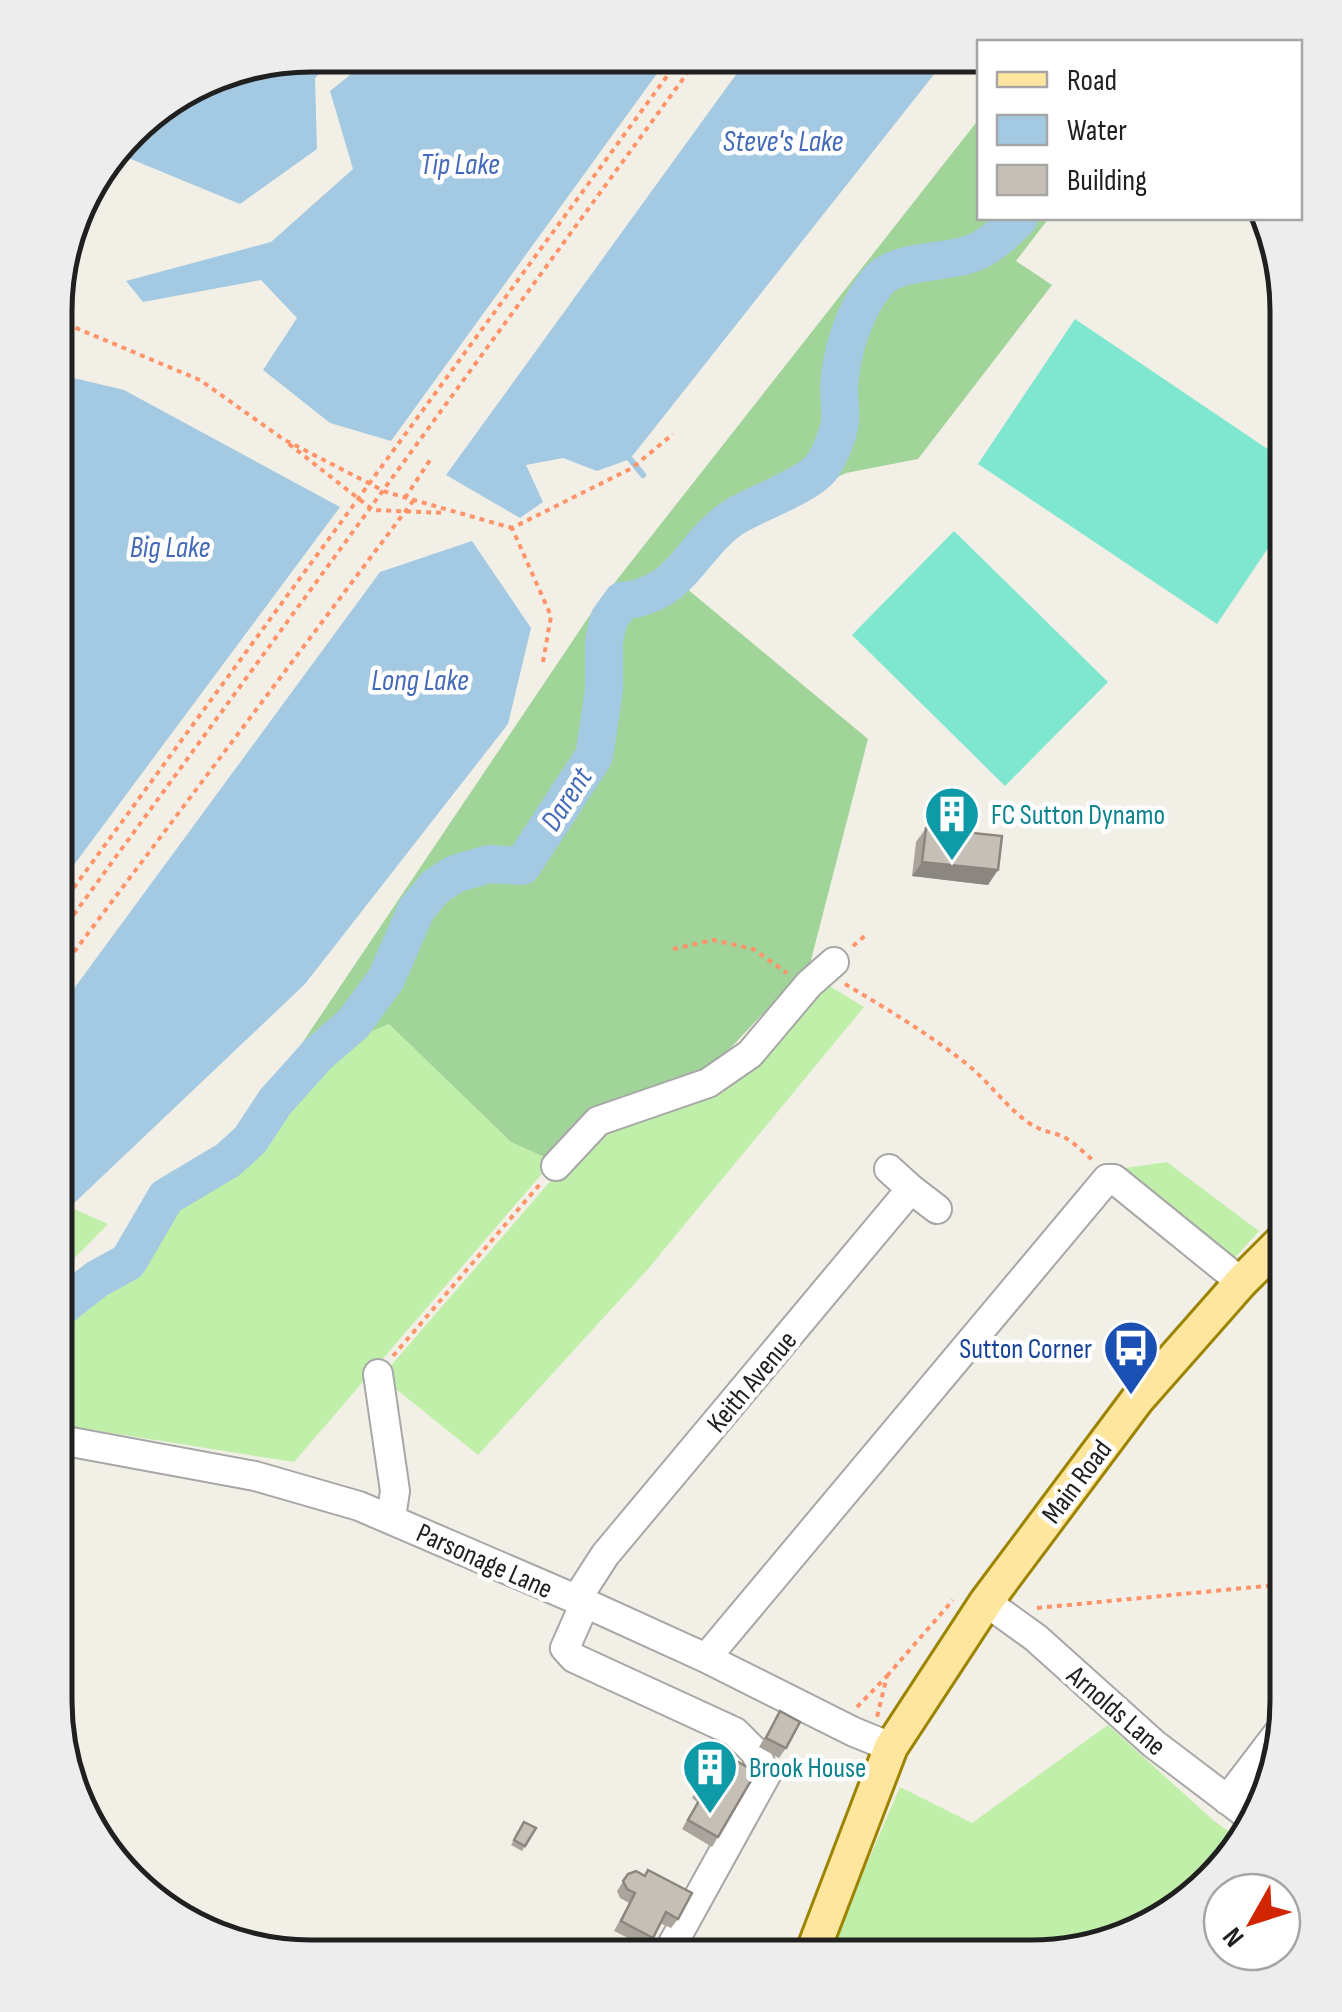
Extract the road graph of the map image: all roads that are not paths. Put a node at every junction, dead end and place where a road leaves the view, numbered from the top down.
1 (822, 973) road end
2 (556, 1166) road end
3 (889, 1168) dead end
4 (911, 1189) junction
5 (937, 1209) dead end
6 (1269, 1253) edge
7 (1241, 1282) junction
8 (378, 1374) road end
9 (72, 1443) edge
10 (391, 1518) junction
11 (580, 1602) junction
12 (986, 1602) junction
13 (706, 1658) junction
14 (892, 1746) junction
15 (1259, 1770) edge
16 (1238, 1808) edge
17 (675, 1940) edge
18 (817, 1940) edge

1 - 2 street
3 - 4 street
4 - 5 street
4 - 11 street, Keith Avenue
6 - 7 main road, Main Road
7 - 12 main road, Main Road
7 - 13 street
8 - 10 street
9 - 10 street, Parsonage Lane
10 - 11 street, Parsonage Lane
11 - 13 street, Parsonage Lane
11 - 17 street, Keith Avenue
12 - 14 main road, Main Road
12 - 16 street, Arnolds Lane
13 - 14 street, Parsonage Lane
14 - 18 main road, Main Road
15 - 16 street

